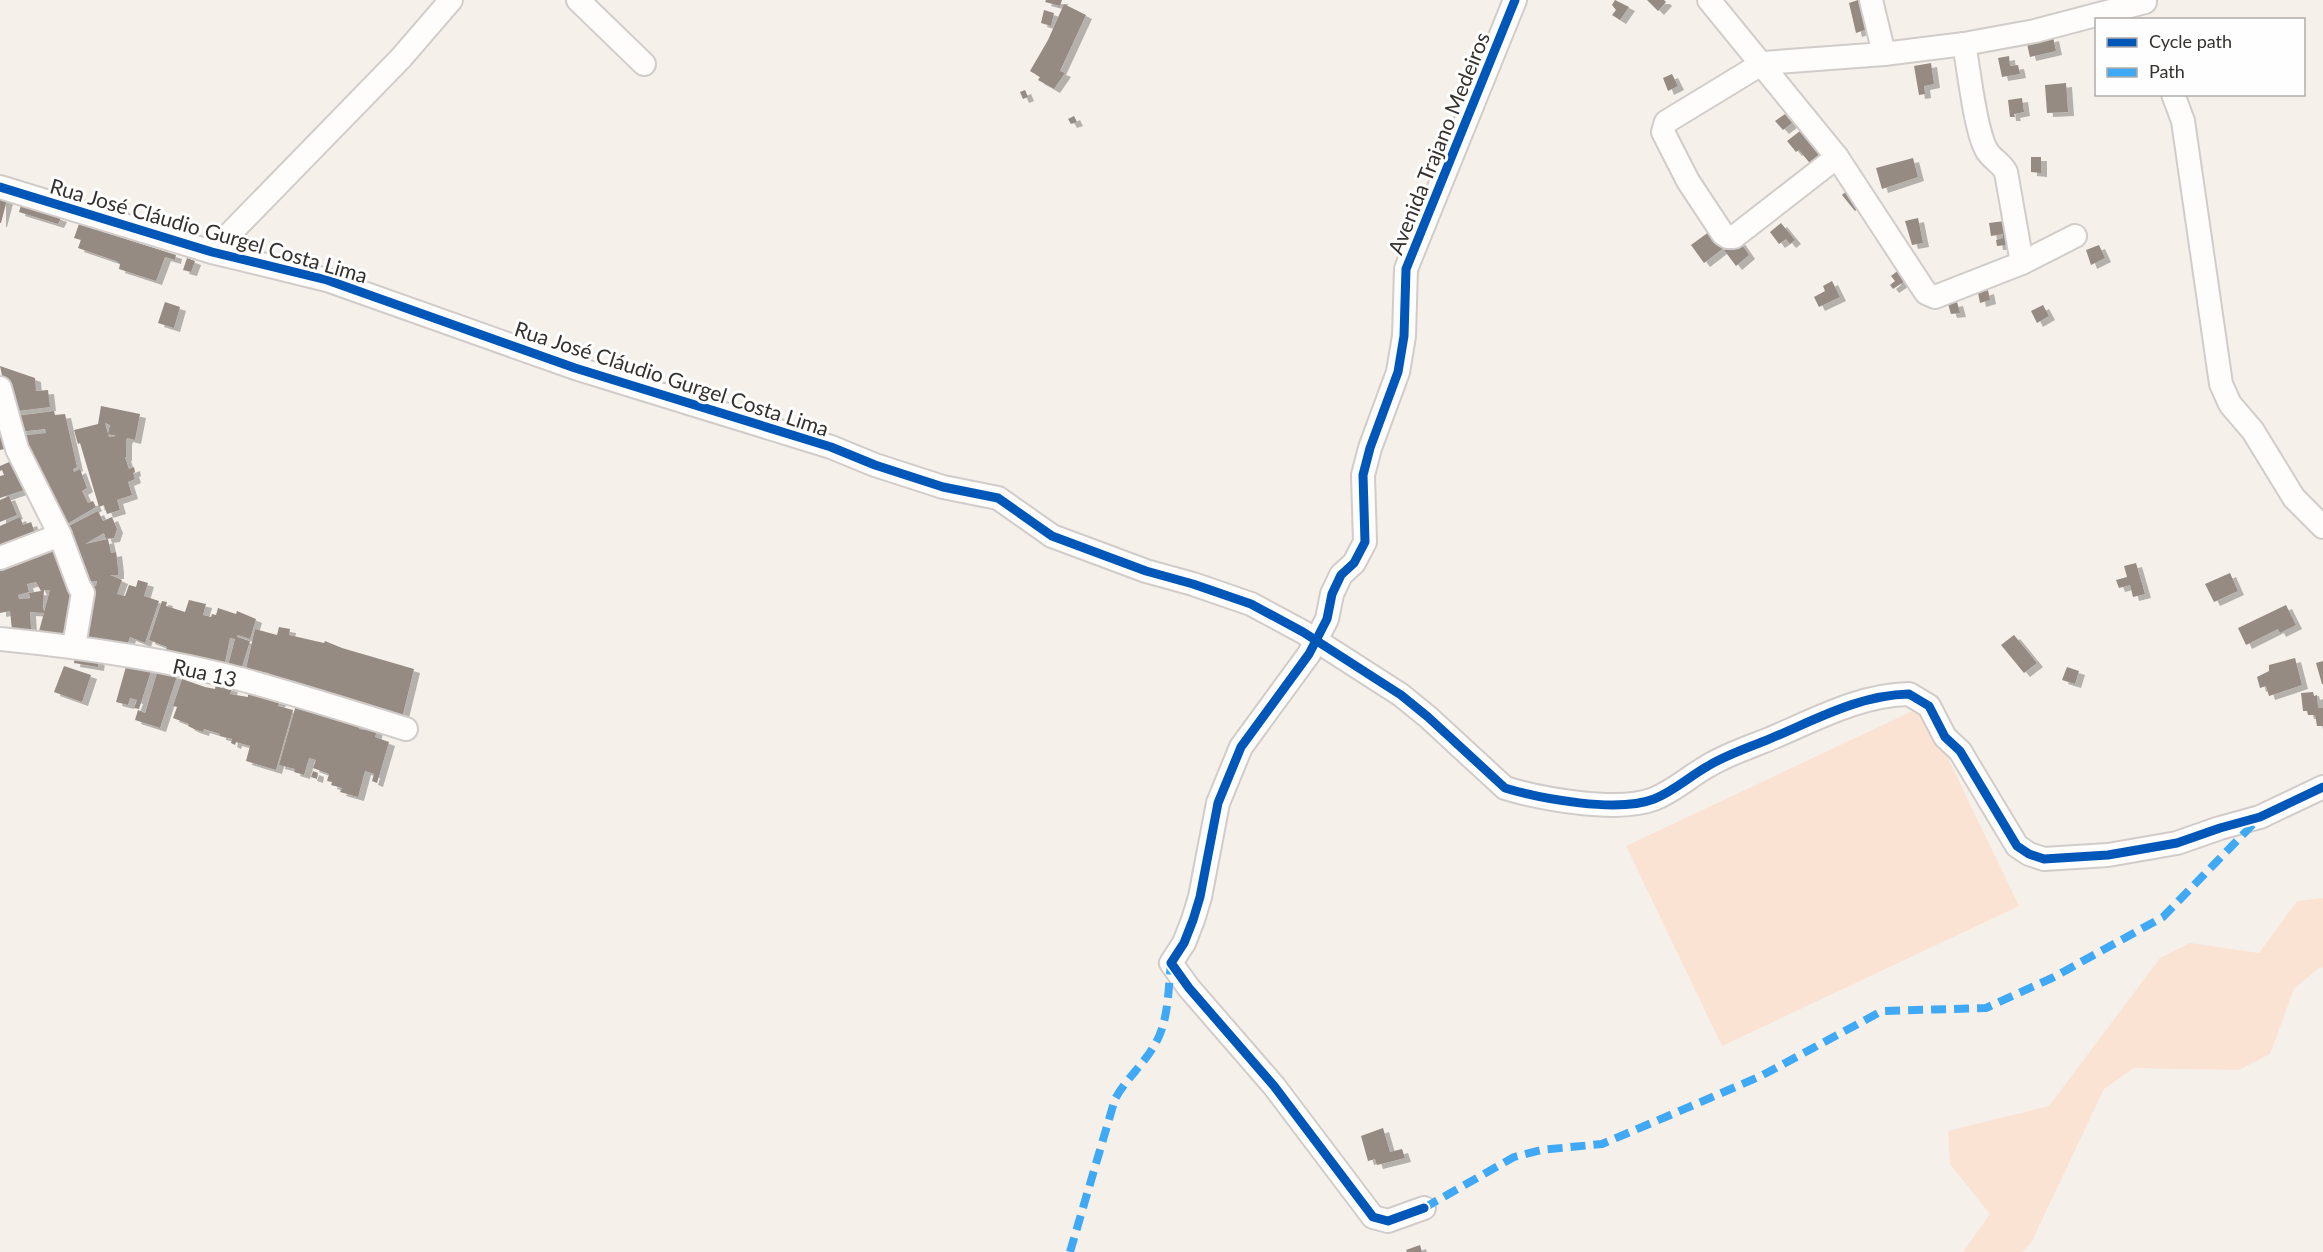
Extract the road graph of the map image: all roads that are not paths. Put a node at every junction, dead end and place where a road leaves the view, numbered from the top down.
1 (451, 0) edge
2 (578, 0) edge
3 (1515, 0) edge
4 (1709, 0) edge
5 (1871, 0) edge
6 (2146, 7) edge
7 (2082, 9) edge
8 (1964, 44) junction
9 (1884, 54) junction
10 (1763, 63) junction
11 (644, 64) dead end
12 (2174, 96) edge
13 (1837, 157) junction
14 (0, 187) edge
15 (2075, 236) dead end
16 (212, 252) junction
17 (2022, 263) junction
18 (0, 388) edge
19 (2323, 526) edge
20 (60, 535) junction
21 (0, 558) edge
22 (0, 639) edge
23 (1317, 640) junction
24 (74, 646) junction
25 (406, 729) dead end
26 (2323, 787) edge
27 (1424, 1208) dead end

1 - 16 street
2 - 11 street
3 - 23 street, Avenida Trajano Medeiros
4 - 10 street
5 - 9 street
6 - 7 street
7 - 8 street
8 - 9 street
8 - 17 street
9 - 10 street
10 - 13 street
10 - 13 street
12 - 19 street
13 - 17 street
14 - 16 street, Rua José Cláudio Gurgel Costa Lima
15 - 17 street
16 - 23 street, Rua José Cláudio Gurgel Costa Lima
18 - 20 street
20 - 21 street
20 - 24 street
22 - 24 street, Rua 13
23 - 26 street, Rua José Cláudio Gurgel Costa Lima
23 - 27 street, Avenida Trajano Medeiros
24 - 25 street, Rua 13

